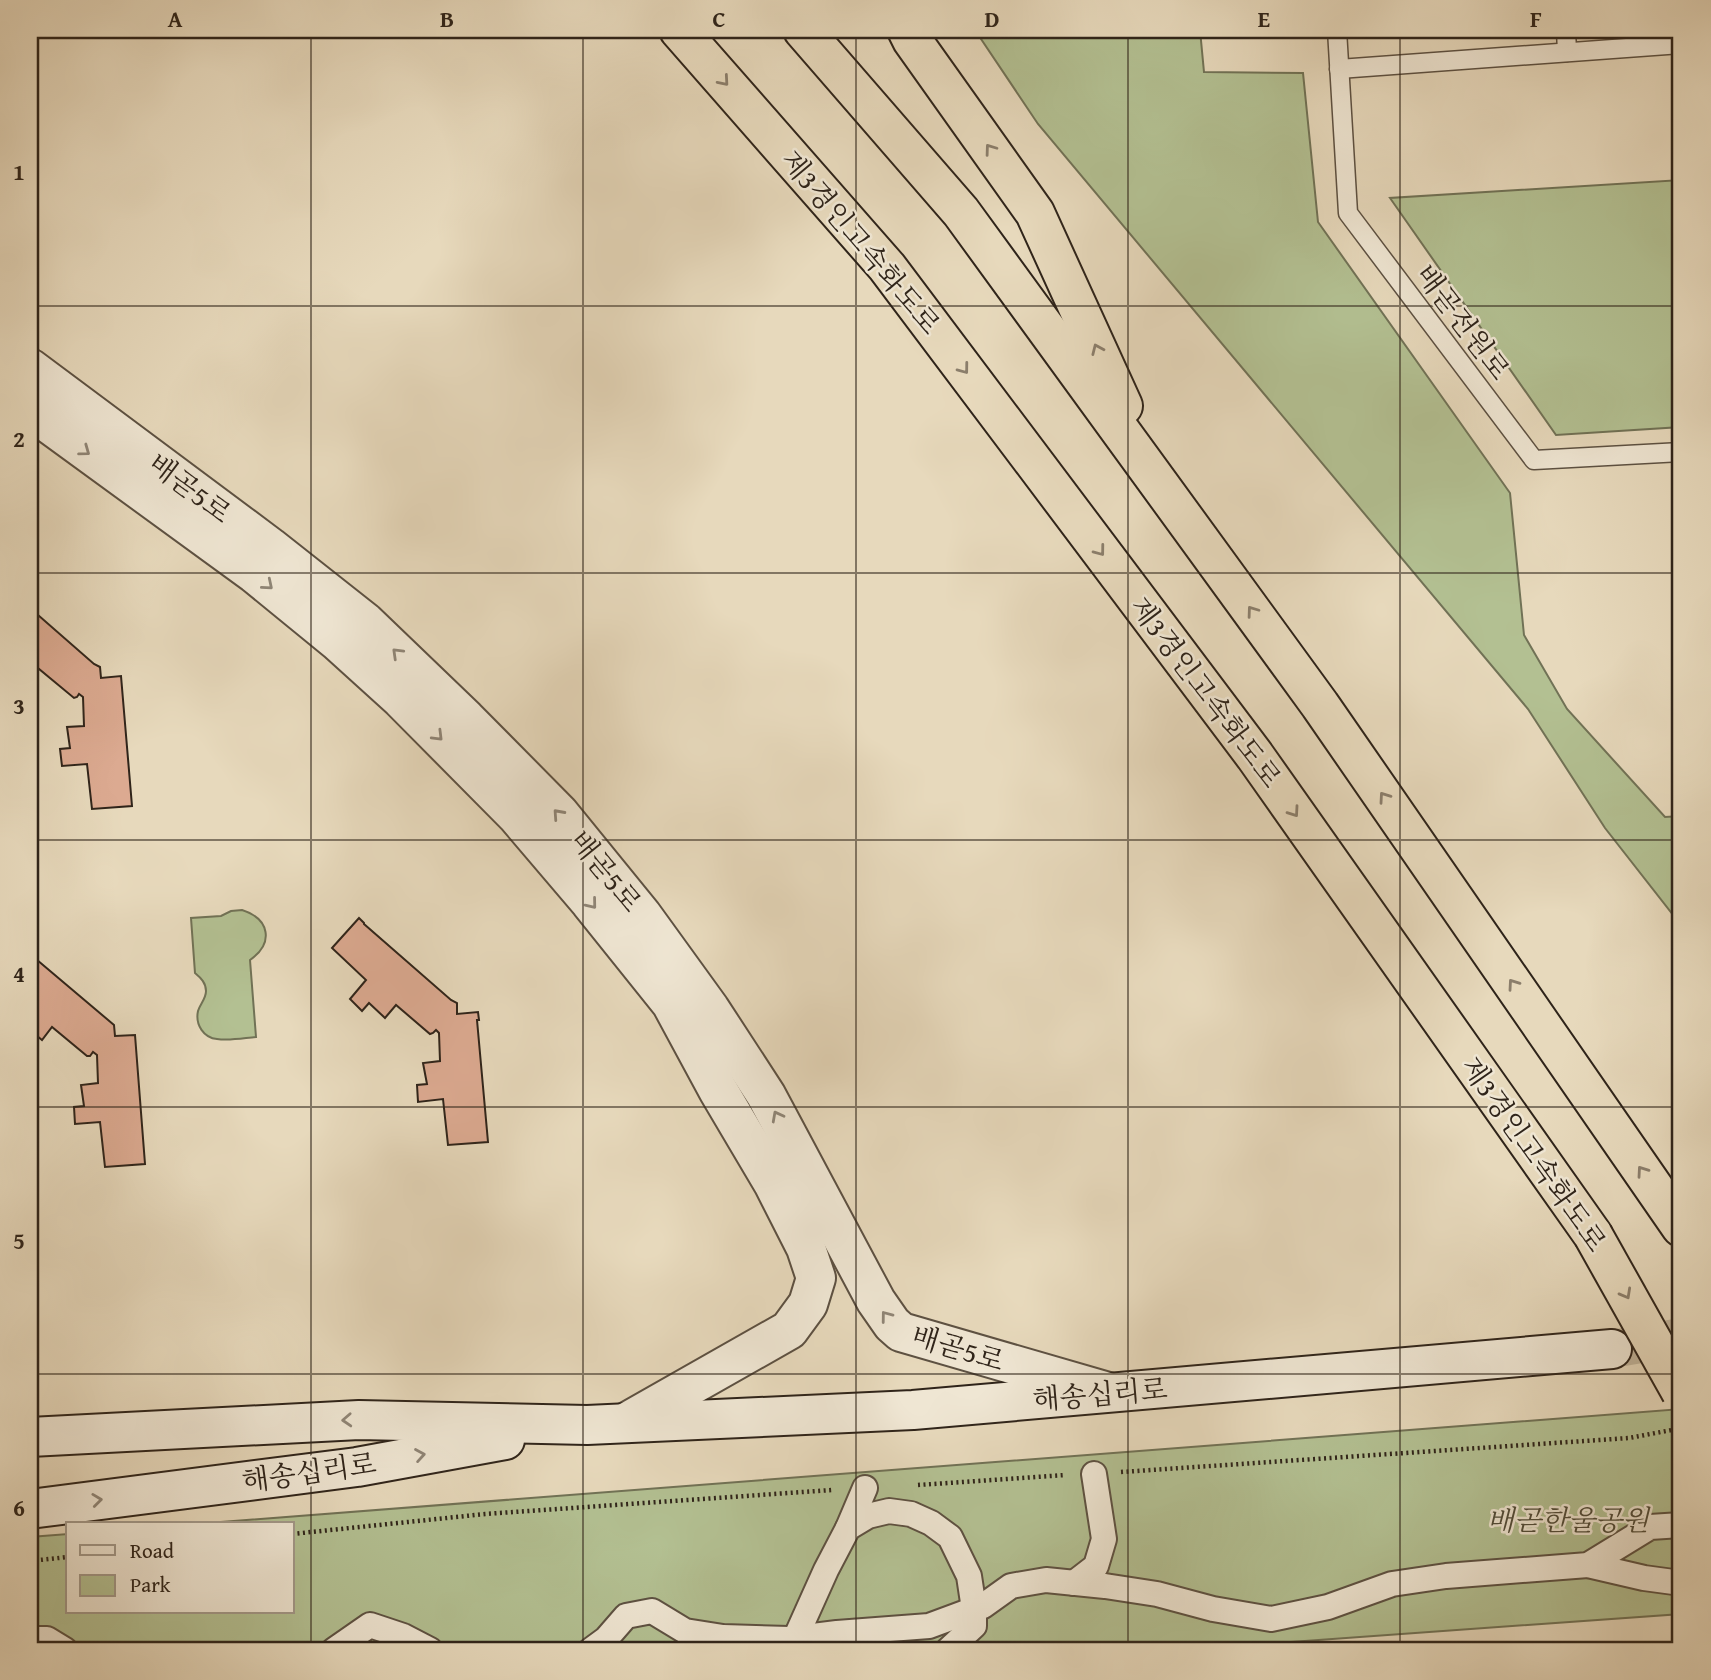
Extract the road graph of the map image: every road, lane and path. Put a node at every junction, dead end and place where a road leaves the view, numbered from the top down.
1 (679, 30) edge
2 (803, 30) edge
3 (907, 30) edge
4 (1337, 30) edge
5 (1566, 30) edge
6 (1681, 44) edge
7 (1567, 52) junction
8 (1339, 69) junction
9 (30, 368) edge
10 (30, 410) edge
11 (1681, 453) edge
12 (1155, 478) junction
13 (1681, 1227) edge
14 (1612, 1349) tunnel mouth
15 (1681, 1392) edge
16 (1110, 1393) junction
17 (625, 1423) junction
18 (587, 1425) junction
19 (1681, 1429) edge
20 (30, 1437) edge
21 (1094, 1474) junction
22 (865, 1488) junction
23 (30, 1509) edge
24 (1681, 1525) edge
25 (848, 1528) junction
26 (294, 1534) edge
27 (66, 1557) edge
28 (30, 1561) edge
29 (1588, 1565) junction
30 (1074, 1583) junction
31 (1681, 1583) edge
32 (974, 1609) junction
33 (30, 1639) edge
34 (795, 1639) junction
35 (65, 1650) edge
36 (334, 1650) edge
37 (430, 1650) edge
38 (591, 1650) edge
39 (948, 1650) edge

1 -> 15 highway, 제3경인고속화도로, bridge
2 - 12 highway
12 -> 3 highway
4 - 8 lane, 배곧전원로
5 - 7 lane
6 - 7 lane
7 - 8 lane
8 - 11 lane, 배곧전원로
16 -> 9 street, 배곧5로
10 -> 17 street, 배곧5로
13 -> 12 highway
14 - 16 street, 해송십리로
16 - 17 street, 해송십리로
17 - 18 street, 해송십리로
18 -> 20 street, 해송십리로
23 -> 18 street, 해송십리로
19 - 21 path
21 - 22 path
21 - 30 street
22 - 25 street
22 - 26 path
24 - 29 street
25 - 32 street
25 - 34 street
27 - 28 path
29 - 30 street
29 - 31 street
30 - 32 street
32 - 34 street
32 - 39 street
33 - 35 street
34 - 38 street
36 - 37 street

